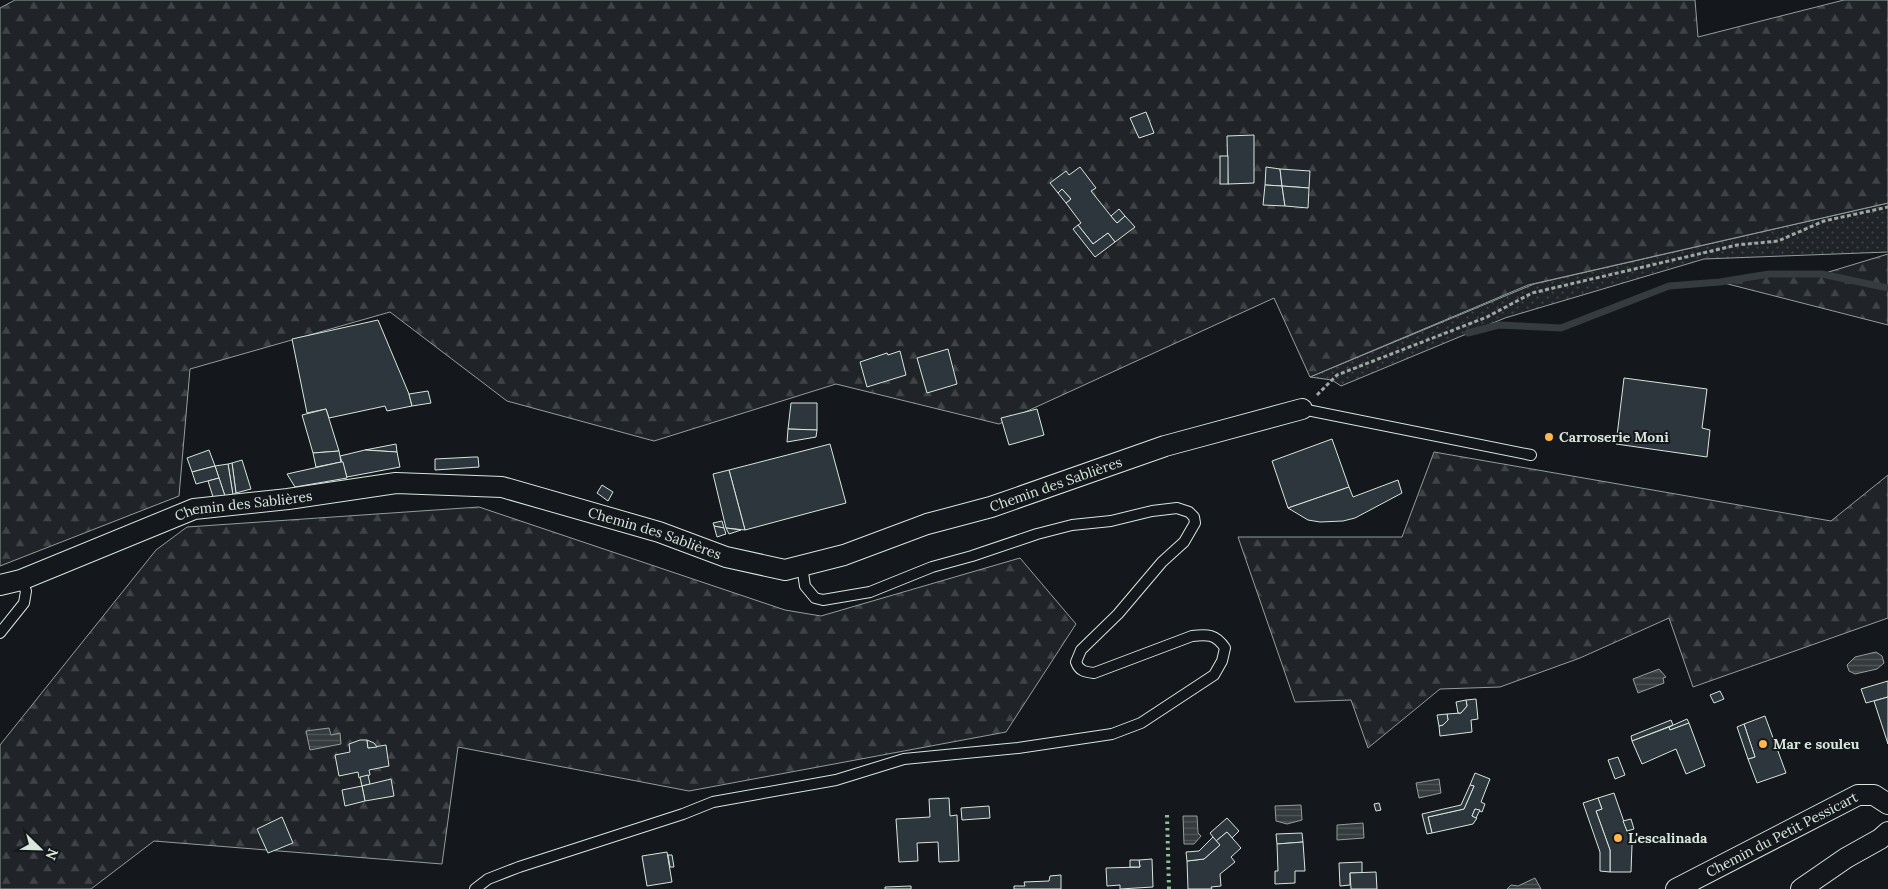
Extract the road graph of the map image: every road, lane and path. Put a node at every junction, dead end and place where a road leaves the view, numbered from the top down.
1 (1888, 207) edge
2 (1302, 409) junction
3 (1531, 455) dead end
4 (802, 566) junction
5 (21, 580) junction
6 (0, 585) edge
7 (0, 634) edge
8 (1888, 804) edge
9 (1888, 832) edge
10 (475, 889) edge
11 (1676, 889) edge
12 (1801, 889) edge

1 - 2 path
2 - 3 lane
2 - 4 street, Chemin des Sablières
4 - 5 street, Chemin des Sablières
4 - 10 lane
5 - 6 street, Chemin des Sablières
5 - 7 lane
8 - 11 street, Chemin du Petit Pessicart
9 - 12 street

